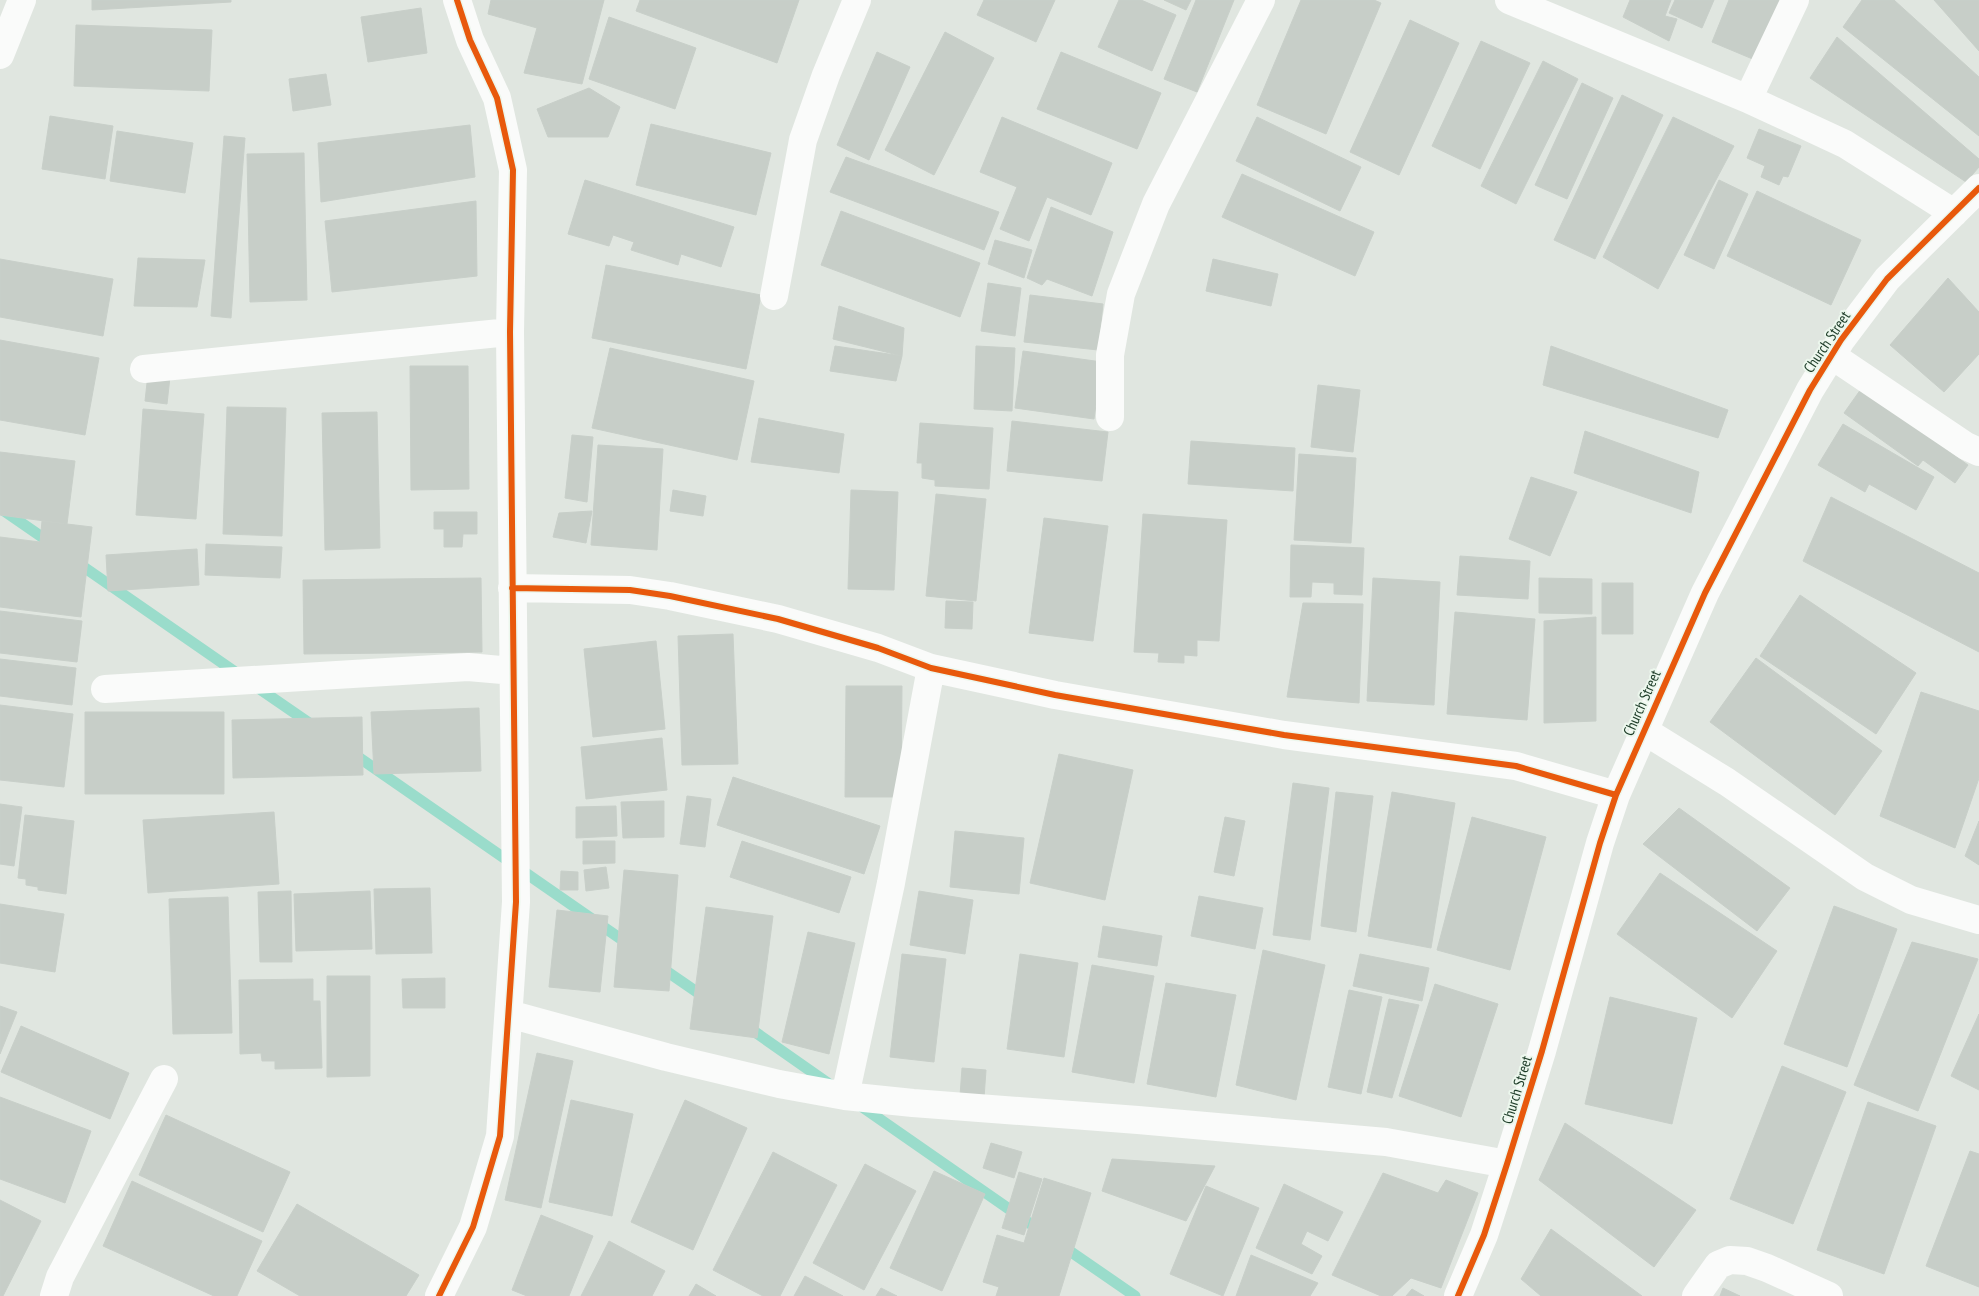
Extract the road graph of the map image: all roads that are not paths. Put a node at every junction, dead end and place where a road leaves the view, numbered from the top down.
1 (22, 0) edge
2 (457, 0) edge
3 (857, 0) edge
4 (1261, 0) edge
5 (1509, 0) edge
6 (1795, 0) edge
7 (0, 55) edge
8 (1748, 99) junction
9 (1979, 188) edge
10 (1954, 213) junction
11 (774, 296) dead end
12 (510, 332) junction
13 (1831, 355) junction
14 (144, 369) dead end
15 (1110, 417) dead end
16 (1979, 452) edge
17 (512, 588) junction
18 (931, 668) junction
19 (513, 671) junction
20 (105, 690) dead end
21 (1643, 730) junction
22 (1616, 795) junction
23 (1979, 920) edge
24 (509, 1014) junction
25 (164, 1079) dead end
26 (845, 1096) junction
27 (1507, 1164) junction
28 (54, 1296) edge
29 (439, 1296) edge
30 (1458, 1296) edge
31 (1696, 1296) edge
32 (1829, 1296) edge

1 - 7 street
2 - 12 street
3 - 11 street
4 - 15 street
5 - 8 street
6 - 8 street
8 - 10 street
9 - 10 street, Church Street
10 - 13 street, Church Street
12 - 14 street
12 - 17 street
13 - 16 street
13 - 21 street, Church Street
17 - 18 street
17 - 19 street
18 - 22 street
18 - 26 street
19 - 20 street
19 - 24 street
21 - 22 street, Church Street
21 - 23 street
22 - 27 street, Church Street
24 - 26 street
24 - 29 street
25 - 28 street
26 - 27 street
27 - 30 street, Church Street
31 - 32 street

